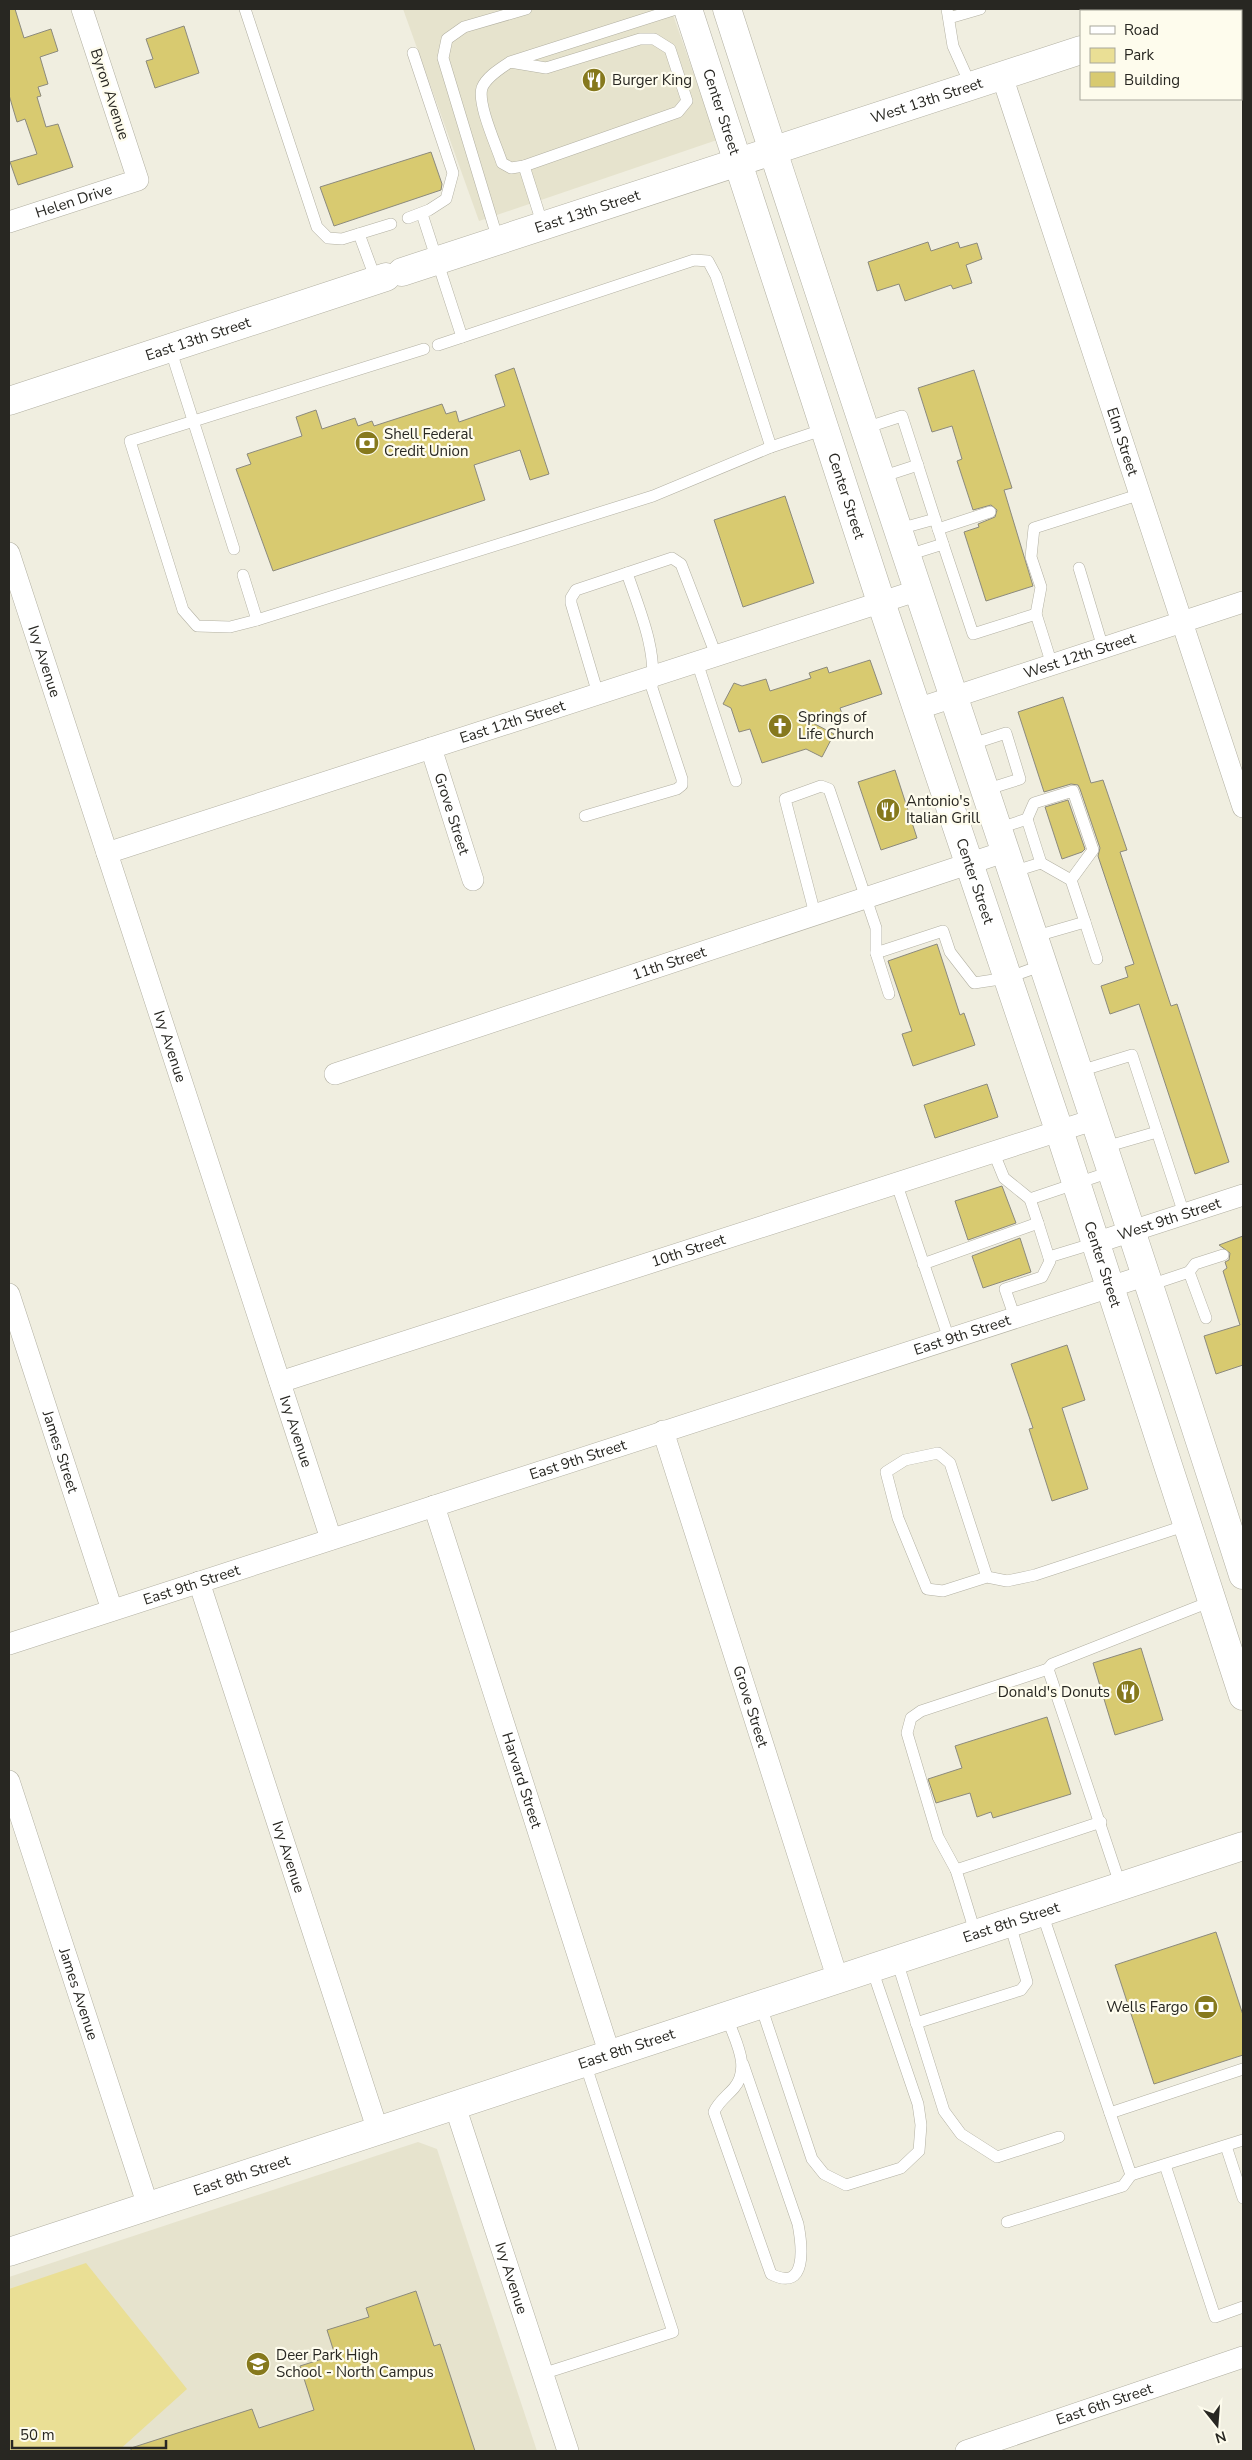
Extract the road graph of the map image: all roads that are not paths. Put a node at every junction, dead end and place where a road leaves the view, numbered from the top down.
1 (82, 9) edge
2 (245, 9) edge
3 (526, 9) edge
4 (676, 9) edge
5 (688, 9) edge
6 (728, 9) edge
7 (980, 9) edge
8 (948, 14) edge
9 (1080, 50) edge
10 (413, 53) dead end
11 (510, 62) junction
12 (1002, 76) junction
13 (971, 86) junction
14 (773, 152) junction
15 (739, 162) junction
16 (524, 166) junction
17 (138, 180) joint
18 (422, 214) junction
19 (408, 218) dead end
20 (9, 222) edge
21 (390, 224) dead end
22 (544, 226) junction
23 (359, 234) junction
24 (498, 240) junction
25 (437, 260) junction
26 (388, 276) junction
27 (462, 337) junction
28 (438, 345) dead end
29 (170, 348) junction
30 (424, 349) dead end
31 (9, 401) edge
32 (193, 421) junction
33 (865, 428) junction
34 (825, 429) junction
35 (771, 447) junction
36 (918, 465) junction
37 (881, 477) junction
38 (1140, 494) junction
39 (990, 512) dead end
40 (937, 524) junction
41 (899, 529) junction
42 (943, 544) junction
43 (234, 549) dead end
44 (9, 553) edge
45 (908, 555) junction
46 (1079, 568) dead end
47 (627, 573) junction
48 (243, 574) dead end
49 (919, 590) junction
50 (881, 602) junction
51 (1243, 602) edge
52 (1036, 614) junction
53 (257, 620) junction
54 (1182, 621) junction
55 (1103, 648) junction
56 (707, 659) junction
57 (1052, 665) junction
58 (654, 676) junction
59 (598, 694) junction
60 (952, 696) junction
61 (917, 709) junction
62 (968, 745) junction
63 (431, 748) junction
64 (736, 781) dead end
65 (984, 790) junction
66 (1243, 807) edge
67 (585, 816) dead end
68 (1027, 819) junction
69 (1004, 851) junction
70 (107, 853) junction
71 (1041, 863) junction
72 (968, 864) junction
73 (473, 880) dead end
74 (1071, 880) junction
75 (867, 897) junction
76 (815, 914) junction
77 (1085, 922) junction
78 (1033, 937) junction
79 (876, 953) junction
80 (1097, 959) dead end
81 (1043, 965) junction
82 (1007, 978) junction
83 (889, 994) dead end
84 (1080, 1071) junction
85 (335, 1074) dead end
86 (1096, 1119) junction
87 (1058, 1130) junction
88 (1157, 1132) junction
89 (993, 1151) junction
90 (1109, 1159) junction
91 (896, 1182) junction
92 (1076, 1184) junction
93 (1243, 1195) edge
94 (1030, 1199) junction
95 (1184, 1214) junction
96 (1038, 1223) junction
97 (1132, 1231) junction
98 (1095, 1243) junction
99 (1223, 1255) dead end
100 (1049, 1257) junction
101 (923, 1264) junction
102 (1189, 1272) junction
103 (1148, 1280) junction
104 (1110, 1288) junction
105 (9, 1294) edge
106 (1015, 1318) junction
107 (1206, 1318) dead end
108 (948, 1339) junction
109 (280, 1382) junction
110 (663, 1431) junction
111 (434, 1506) junction
112 (1187, 1525) junction
113 (1237, 1533) edge
114 (331, 1539) junction
115 (1243, 1575) edge
116 (987, 1577) junction
117 (199, 1582) junction
118 (1212, 1602) junction
119 (112, 1610) junction
120 (9, 1644) edge
121 (1048, 1670) junction
122 (1243, 1696) edge
123 (9, 1781) edge
124 (1101, 1822) junction
125 (1243, 1846) edge
126 (956, 1870) junction
127 (1121, 1887) junction
128 (1042, 1913) junction
129 (1010, 1924) junction
130 (976, 1935) junction
131 (884, 1965) junction
132 (838, 1980) junction
133 (761, 2006) junction
134 (727, 2016) junction
135 (916, 2023) junction
136 (610, 2055) junction
137 (584, 2063) junction
138 (743, 2064) junction
139 (1243, 2069) edge
140 (454, 2106) junction
141 (1110, 2114) junction
142 (378, 2130) junction
143 (1059, 2137) dead end
144 (1243, 2140) edge
145 (1226, 2146) junction
146 (1165, 2165) junction
147 (1130, 2175) junction
148 (1243, 2198) edge
149 (148, 2206) junction
150 (1007, 2222) dead end
151 (9, 2252) edge
152 (1243, 2307) edge
153 (1243, 2357) edge
154 (542, 2374) junction
155 (568, 2451) edge
156 (966, 2451) edge

1 - 17 street, Byron Avenue
2 - 23 lane
3 - 24 lane
4 - 11 lane
5 - 15 main road, Center Street
6 - 14 main road
7 - 8 lane
8 - 13 lane
9 - 12 main road, West 13th Street
10 - 18 lane
11 - 16 lane
11 - 16 lane
12 - 13 main road, West 13th Street
12 - 38 street, Elm Street
13 - 14 main road, West 13th Street
14 - 15 main road, East 13th Street
14 - 33 main road
15 - 22 main road, East 13th Street
15 - 34 main road, Center Street
16 - 22 lane
17 - 20 street, Helen Drive
18 - 19 lane
18 - 25 lane
21 - 23 lane
22 - 24 main road, East 13th Street
23 - 26 lane
24 - 25 main road, East 13th Street
25 - 26 main road, East 13th Street
25 - 27 lane
26 - 29 main road, East 13th Street
27 - 28 lane
27 - 35 lane
29 - 31 main road, East 13th Street
29 - 32 lane
30 - 32 lane
32 - 43 lane
32 - 53 lane
33 - 36 lane
33 - 37 main road
34 - 35 lane
34 - 50 main road, Center Street
35 - 53 lane
36 - 37 lane
36 - 40 lane
37 - 41 main road
38 - 52 lane
38 - 54 street, Elm Street
39 - 40 lane
40 - 41 lane
40 - 42 lane
41 - 45 main road
42 - 45 lane
42 - 52 lane
44 - 70 street, Ivy Avenue
45 - 49 main road
46 - 55 lane
47 - 56 lane
47 - 58 lane
47 - 59 lane
48 - 53 lane
49 - 50 street, East 12th Street
49 - 60 main road
50 - 56 street, East 12th Street
50 - 61 main road, Center Street
51 - 54 street, West 12th Street
52 - 57 lane
54 - 55 street, West 12th Street
54 - 66 street, Elm Street
55 - 57 street, West 12th Street
56 - 58 street, East 12th Street
56 - 64 lane
57 - 60 street, West 12th Street
58 - 59 street, East 12th Street
58 - 67 lane
59 - 63 street, East 12th Street
60 - 61 street, West 12th Street
60 - 62 main road
61 - 72 main road, Center Street
62 - 65 main road
62 - 65 lane
63 - 70 street, East 12th Street
63 - 73 street, Grove Street
65 - 69 main road
68 - 69 lane
68 - 71 lane
68 - 74 lane
69 - 71 lane
69 - 72 street, 11th Street
69 - 78 main road
70 - 109 street, Ivy Avenue
71 - 74 lane
72 - 75 street, 11th Street
72 - 82 main road, Center Street
74 - 77 lane
75 - 76 street, 11th Street
75 - 76 lane
75 - 79 lane
76 - 85 street, 11th Street
77 - 78 lane
77 - 80 lane
78 - 81 main road
79 - 82 lane
79 - 83 lane
81 - 82 lane
81 - 84 main road
82 - 87 main road, Center Street
84 - 86 main road
84 - 88 lane
86 - 87 street, 10th Street
86 - 90 main road
87 - 89 street, 10th Street
87 - 92 main road, Center Street
88 - 90 lane
88 - 95 lane
89 - 91 street, 10th Street
89 - 94 lane
90 - 92 lane
90 - 97 main road
91 - 101 lane
91 - 109 street, 10th Street
92 - 94 lane
92 - 98 main road, Center Street
93 - 95 street, West 9th Street
94 - 96 lane
95 - 97 street, West 9th Street
96 - 100 lane
96 - 101 lane
97 - 98 street, West 9th Street
97 - 103 main road
98 - 100 lane
98 - 104 main road, Center Street
99 - 102 lane
100 - 106 lane
101 - 108 lane
102 - 103 lane
102 - 107 lane
103 - 104 street, East 9th Street
103 - 113 main road
104 - 106 street, East 9th Street
104 - 112 main road, Center Street
105 - 119 street, James Street
106 - 108 street, East 9th Street
108 - 110 street, East 9th Street
109 - 114 street, Ivy Avenue
110 - 111 street, East 9th Street
110 - 132 street, Grove Street
111 - 114 street, East 9th Street
111 - 136 street, Harvard Street
112 - 116 lane
112 - 118 main road, Center Street
113 - 115 main road
114 - 117 street, East 9th Street
116 - 116 lane
117 - 119 street, East 9th Street
117 - 142 street, Ivy Avenue
118 - 121 lane
118 - 122 main road, Center Street
119 - 120 street, East 9th Street
121 - 124 lane
121 - 126 lane
123 - 149 street, James Avenue
124 - 126 lane
124 - 127 lane
125 - 127 main road, East 8th Street
126 - 130 lane
127 - 128 main road, East 8th Street
128 - 129 main road, East 8th Street
128 - 141 lane
129 - 130 main road, East 8th Street
129 - 135 lane
130 - 131 main road, East 8th Street
131 - 132 main road, East 8th Street
131 - 133 lane
131 - 135 lane
132 - 133 main road, East 8th Street
133 - 134 main road, East 8th Street
134 - 136 main road, East 8th Street
134 - 138 lane
135 - 143 lane
136 - 137 main road, East 8th Street
137 - 140 main road, East 8th Street
137 - 154 lane
138 - 138 lane
139 - 141 lane
140 - 142 main road, East 8th Street
140 - 154 street, Ivy Avenue
141 - 147 lane
142 - 149 main road, East 8th Street
144 - 145 lane
145 - 146 lane
145 - 148 lane
146 - 147 lane
146 - 152 lane
147 - 150 lane
149 - 151 main road, East 8th Street
153 - 156 street, East 6th Street
154 - 155 street, Ivy Avenue

